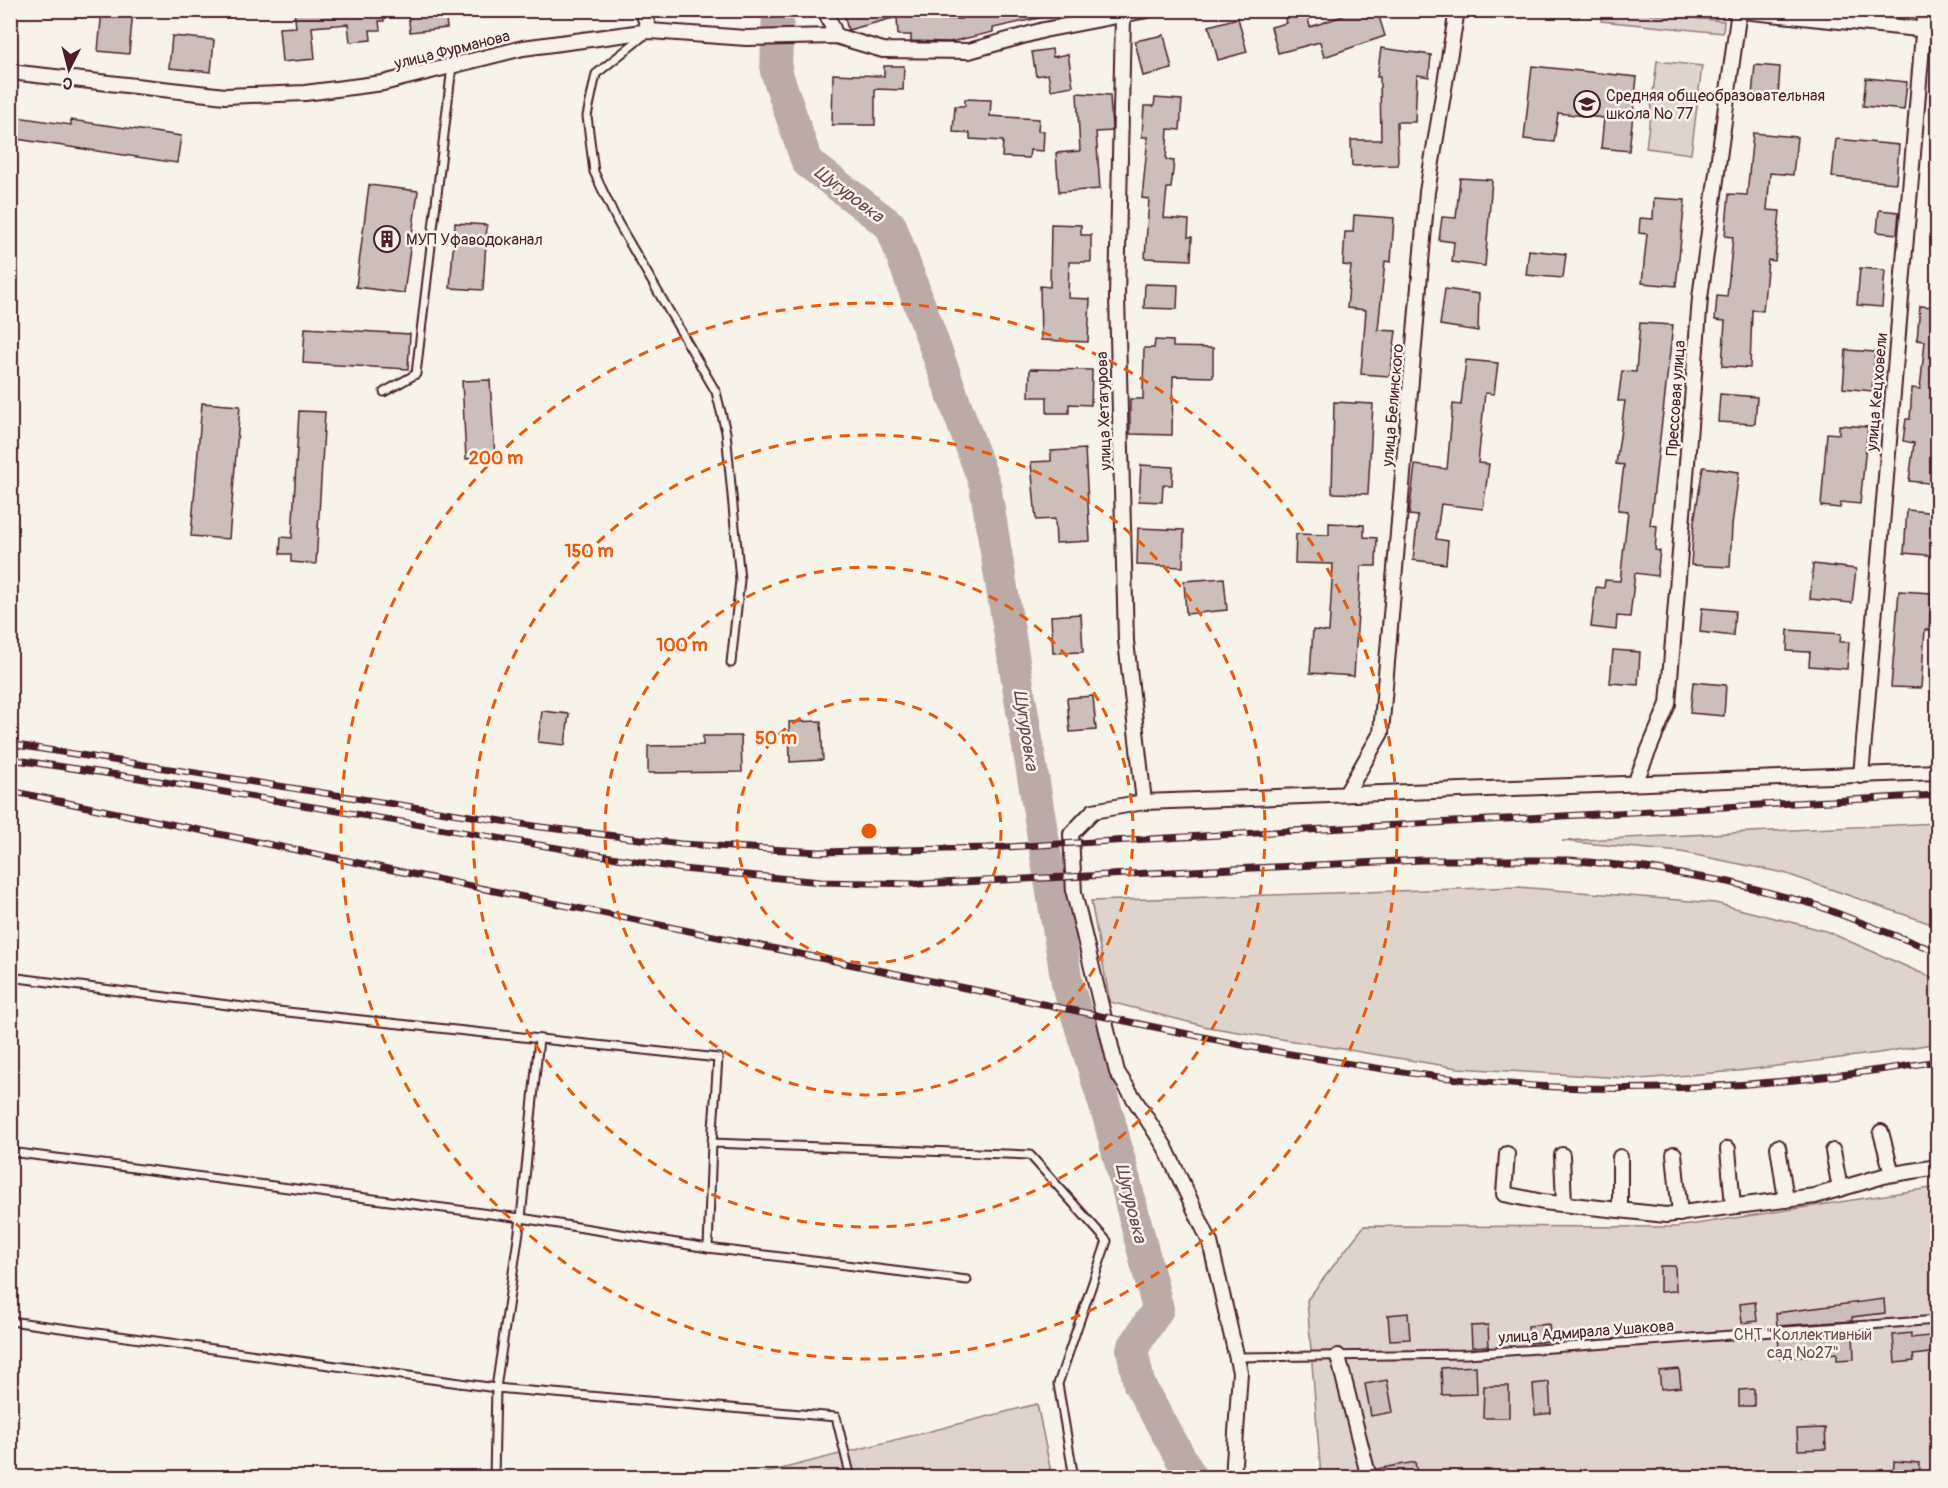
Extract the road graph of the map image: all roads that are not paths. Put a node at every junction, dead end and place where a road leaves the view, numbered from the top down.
1 (642, 10) edge
2 (825, 10) edge
3 (1147, 10) edge
4 (1457, 10) edge
5 (1925, 10) edge
6 (1737, 11) edge
7 (1123, 17) junction
8 (1923, 29) junction
9 (650, 31) junction
10 (1938, 31) edge
11 (836, 36) junction
12 (452, 66) junction
13 (10, 72) edge
14 (384, 392) dead end
15 (731, 663) dead end
16 (1938, 772) edge
17 (1861, 776) junction
18 (1635, 783) junction
19 (1346, 794) junction
20 (1144, 802) junction
21 (10, 977) edge
22 (539, 1039) junction
23 (1881, 1132) dead end
24 (712, 1143) junction
25 (1778, 1147) dead end
26 (1728, 1149) dead end
27 (1833, 1150) dead end
28 (10, 1152) edge
29 (1507, 1154) dead end
30 (1674, 1154) dead end
31 (1562, 1155) dead end
32 (1620, 1157) dead end
33 (1938, 1167) edge
34 (1892, 1174) junction
35 (1840, 1189) junction
36 (1786, 1200) junction
37 (1564, 1204) junction
38 (1733, 1206) junction
39 (1620, 1210) junction
40 (1680, 1214) junction
41 (520, 1218) junction
42 (708, 1248) junction
43 (967, 1280) dead end
44 (1938, 1320) edge
45 (10, 1321) edge
46 (1338, 1356) junction
47 (1237, 1357) junction
48 (496, 1388) junction
49 (494, 1478) edge
50 (850, 1478) edge
51 (1074, 1478) edge
52 (1233, 1478) edge
53 (1369, 1478) edge

1 - 9 street
2 - 11 street
3 - 7 street, улица Фурманова
4 - 19 street, улица Белинского
5 - 8 street, улица Кецховели
6 - 8 street
6 - 18 street, Прессовая улица
7 - 11 street, улица Фурманова
7 - 20 street, улица Хетагурова
8 - 10 street
8 - 17 street, улица Кецховели
9 - 11 street, улица Фурманова
9 - 12 street, улица Фурманова
9 - 15 lane
12 - 13 street, улица Фурманова
12 - 14 lane
16 - 17 street
17 - 18 street
18 - 19 street
19 - 20 street
20 - 47 street
21 - 22 lane
22 - 24 lane
22 - 41 lane
23 - 34 street
24 - 42 lane
24 - 51 lane
25 - 36 street
26 - 38 street
27 - 35 street
28 - 41 lane
29 - 37 street
30 - 40 street
31 - 37 street
32 - 39 street
33 - 34 street
34 - 35 street
35 - 36 street
36 - 38 street
37 - 39 street
38 - 40 street
39 - 40 street
41 - 42 lane
41 - 48 lane
42 - 43 lane
44 - 46 lane, улица Адмирала Ушакова
45 - 48 lane
46 - 47 lane, улица Адмирала Ушакова
46 - 53 street
47 - 52 street
48 - 49 lane
48 - 50 lane

